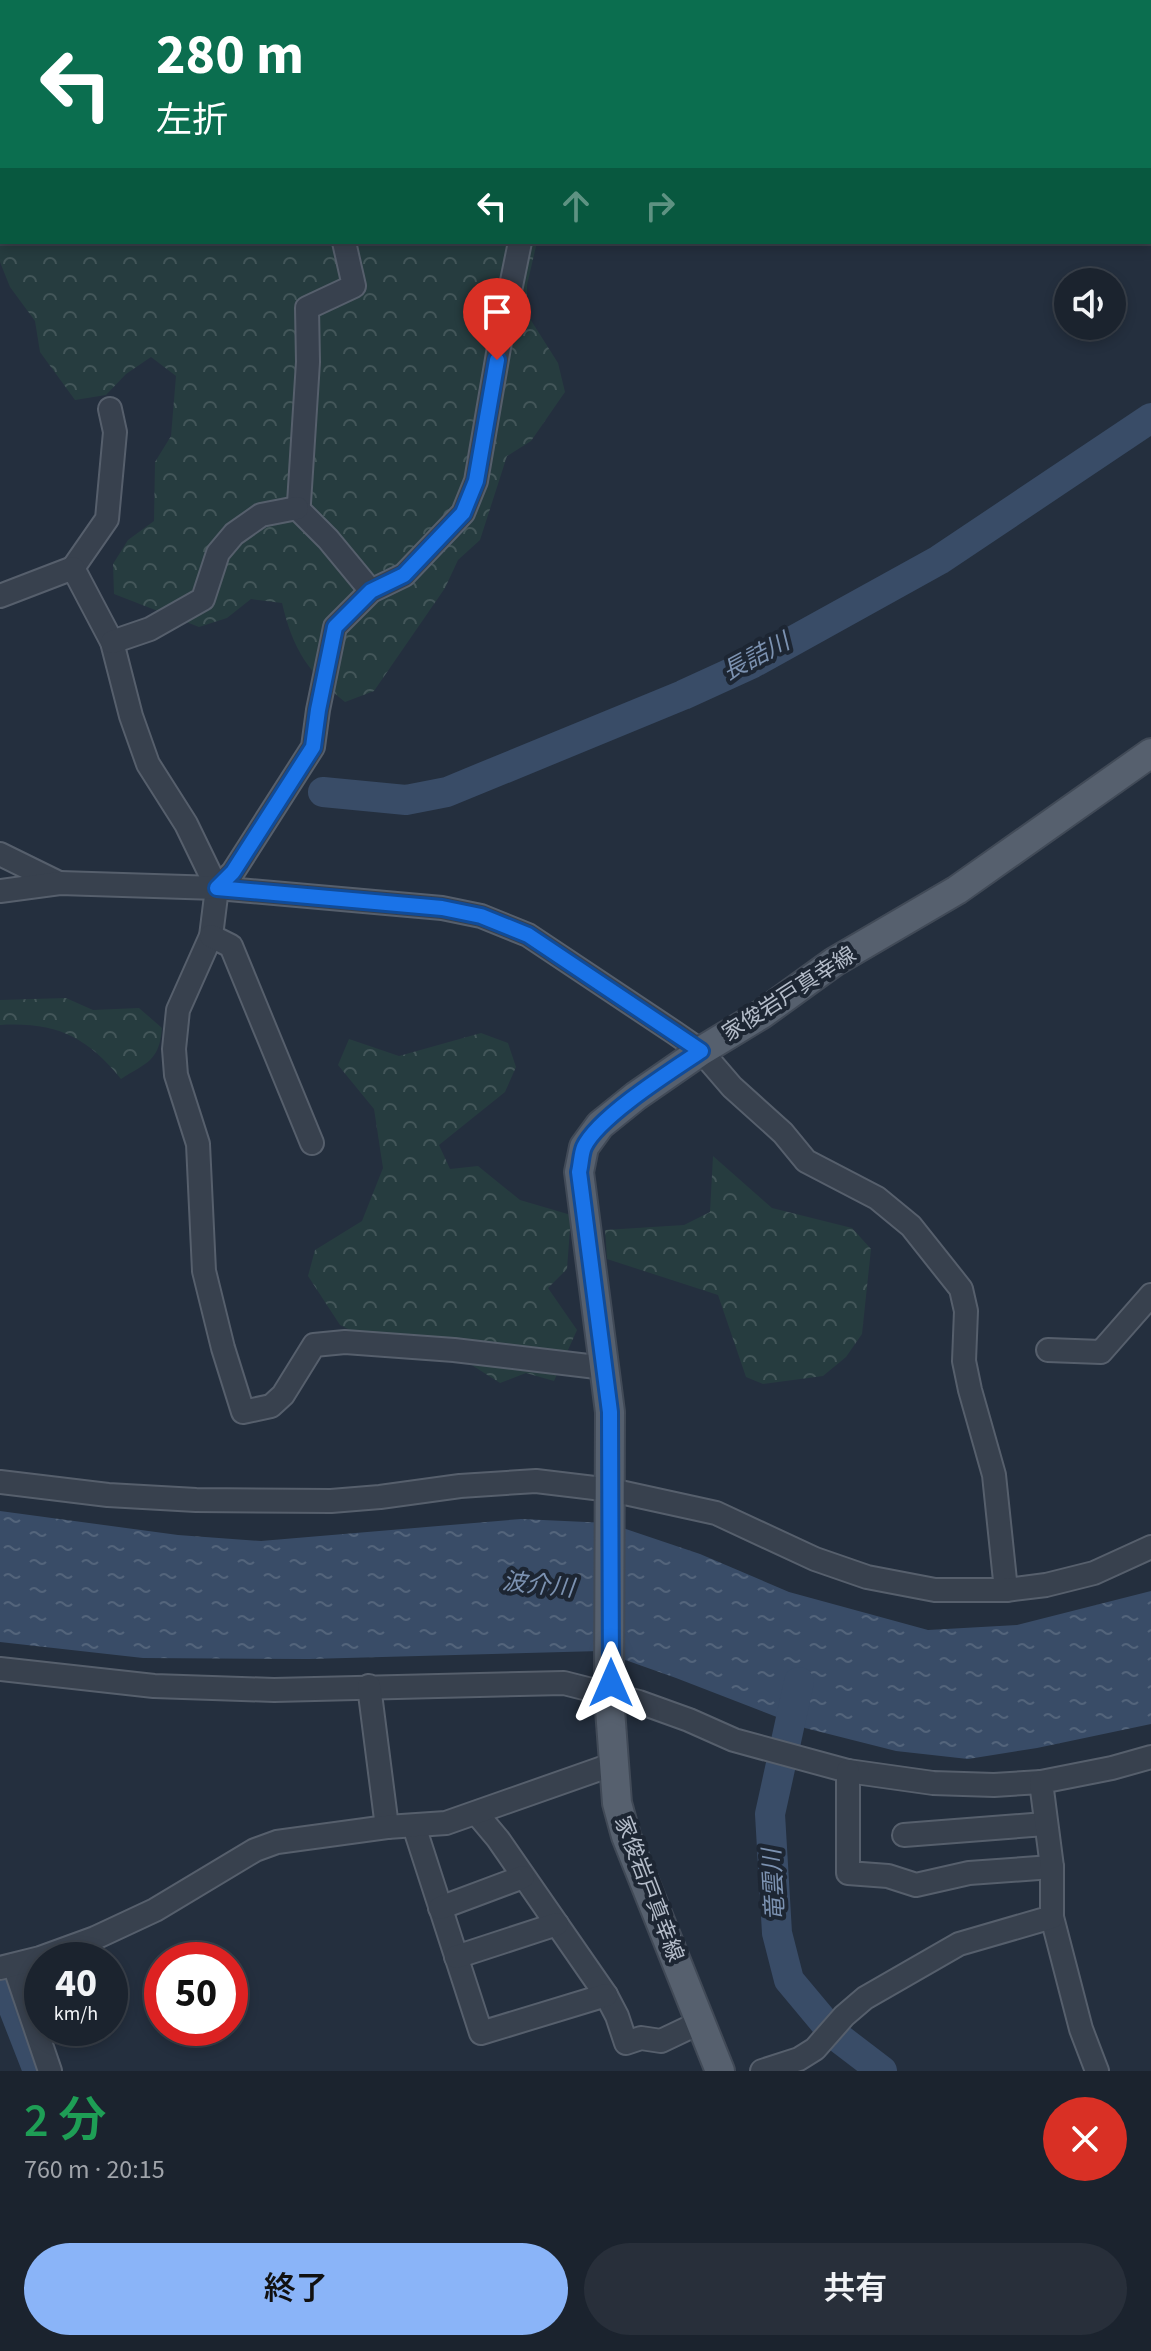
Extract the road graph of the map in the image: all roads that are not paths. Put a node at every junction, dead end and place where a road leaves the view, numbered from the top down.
1 (344, 244) edge
2 (520, 244) edge
3 (110, 409) dead end
4 (297, 508) junction
5 (73, 568) junction
6 (371, 591) junction
7 (0, 596) edge
8 (112, 642) junction
9 (1151, 753) edge
10 (0, 854) edge
11 (60, 883) junction
12 (217, 888) junction
13 (0, 891) edge
14 (211, 936) junction
15 (701, 1051) junction
16 (312, 1143) dead end
17 (1151, 1295) edge
18 (1048, 1350) dead end
19 (605, 1368) junction
20 (0, 1482) edge
21 (610, 1494) junction
22 (1151, 1547) edge
23 (1006, 1590) junction
24 (0, 1669) edge
25 (369, 1686) junction
26 (610, 1690) junction
27 (1151, 1757) edge
28 (614, 1764) junction
29 (848, 1771) junction
30 (1041, 1782) junction
31 (477, 1814) junction
32 (1045, 1824) junction
33 (414, 1826) junction
34 (387, 1827) junction
35 (904, 1835) dead end
36 (1052, 1867) junction
37 (523, 1877) junction
38 (440, 1908) junction
39 (1052, 1917) junction
40 (557, 1924) junction
41 (456, 1957) junction
42 (5, 1963) edge
43 (606, 1995) junction
44 (701, 2022) junction
45 (50, 2071) edge
46 (720, 2071) edge
47 (762, 2071) edge
48 (1097, 2071) edge

1 - 4 street
2 - 6 street
3 - 5 street
4 - 6 street
4 - 8 street
5 - 7 street
5 - 8 street
6 - 12 street
8 - 12 street
9 - 15 main road, 家俊岩戸真幸線
10 - 11 street
11 - 12 street
11 - 13 street
12 - 14 street
12 - 15 street
14 - 16 street
14 - 19 street
15 - 19 main road, 家俊岩戸真幸線
15 - 23 street
17 - 18 street
19 - 21 main road, 家俊岩戸真幸線
20 - 21 street
21 - 23 street
21 - 26 main road, 家俊岩戸真幸線
22 - 23 street
24 - 25 street
25 - 26 street
25 - 34 street
26 - 28 main road, 家俊岩戸真幸線
26 - 29 street
27 - 30 street
28 - 31 street
28 - 44 main road, 家俊岩戸真幸線
29 - 30 street
29 - 36 street
30 - 32 street
31 - 33 street
31 - 37 street
32 - 35 street
32 - 36 street
33 - 34 street
33 - 38 street
34 - 42 street
36 - 39 street
37 - 38 street
37 - 40 street
38 - 41 street
39 - 47 street
39 - 48 street
40 - 41 street
40 - 43 street
41 - 43 street
42 - 45 street
43 - 44 street
44 - 46 main road, 家俊岩戸真幸線

